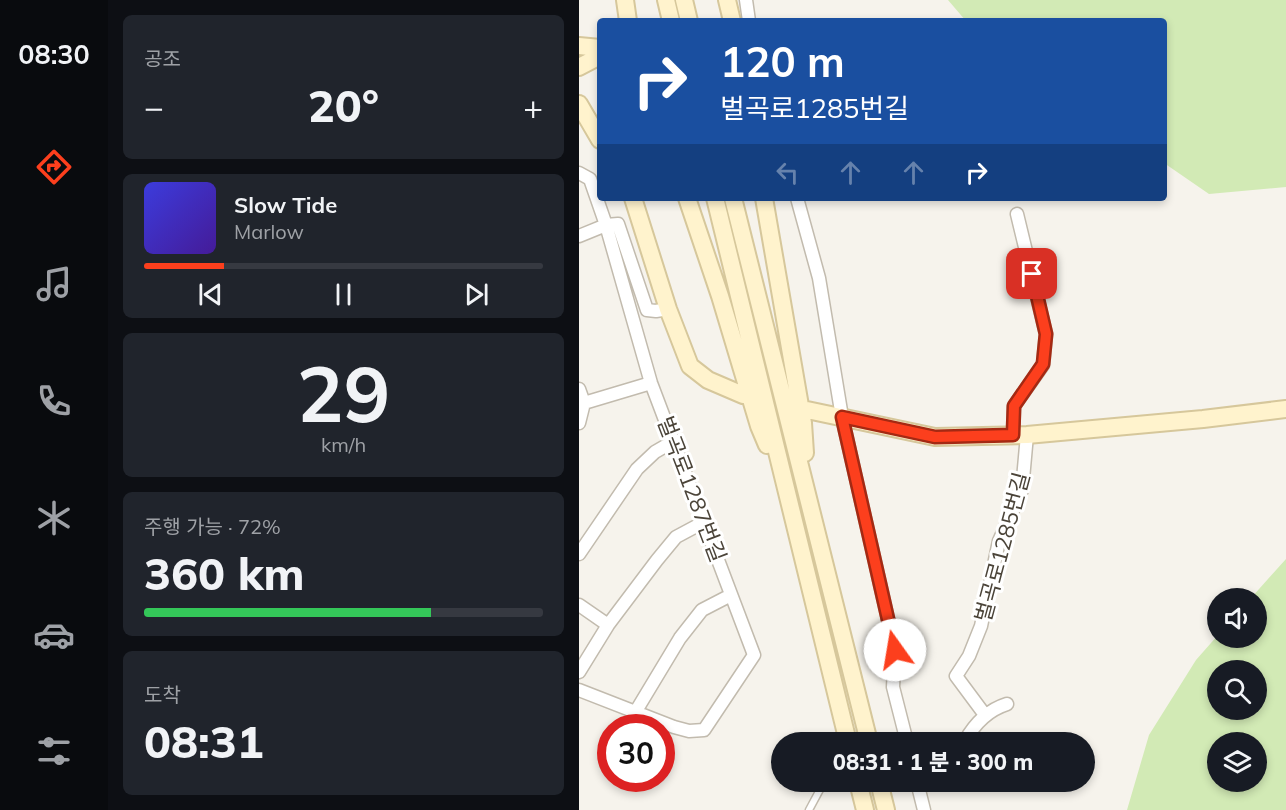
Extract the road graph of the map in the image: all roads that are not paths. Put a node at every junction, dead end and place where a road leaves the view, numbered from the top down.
1 (625, 0) edge
2 (666, 0) edge
3 (684, 0) edge
4 (727, 0) edge
5 (745, 0) edge
6 (628, 18) edge
7 (670, 18) edge
8 (688, 18) edge
9 (731, 18) edge
10 (748, 18) edge
11 (579, 46) edge
12 (597, 48) edge
13 (597, 58) edge
14 (579, 67) edge
15 (579, 104) edge
16 (579, 121) edge
17 (597, 136) edge
18 (579, 173) edge
19 (597, 200) edge
20 (597, 201) edge
21 (634, 201) edge
22 (688, 201) edge
23 (716, 201) edge
24 (734, 201) edge
25 (765, 201) edge
26 (798, 201) edge
27 (1017, 214) dead end
28 (606, 225) junction
29 (579, 236) edge
30 (668, 309) junction
31 (651, 383) junction
32 (579, 389) edge
33 (743, 395) dead end
34 (584, 403) junction
35 (1286, 409) edge
36 (807, 410) dead end
37 (842, 417) junction
38 (579, 423) edge
39 (1020, 435) junction
40 (674, 441) junction
41 (787, 493) junction
42 (810, 504) junction
43 (704, 522) junction
44 (579, 554) edge
45 (731, 595) junction
46 (579, 605) edge
47 (608, 625) junction
48 (579, 672) edge
49 (579, 690) edge
50 (1007, 704) dead end
51 (636, 711) junction
52 (985, 715) junction
53 (846, 732) edge
54 (867, 732) edge
55 (904, 732) edge
56 (970, 732) edge
57 (819, 792) edge
58 (860, 792) edge
59 (882, 792) edge
60 (920, 792) edge
61 (809, 810) edge
62 (865, 810) edge
63 (886, 810) edge
64 (924, 810) edge

1 - 6 main road
2 - 7 main road
3 - 8 main road
4 - 9 main road
5 - 10 street
11 - 12 main road
13 - 14 main road
15 - 17 main road
16 - 17 main road
18 - 19 street, 벌곡로1287번길
20 - 28 street, 벌곡로1287번길
21 - 30 main road
22 - 41 main road
23 - 41 main road
24 - 42 main road
25 - 42 main road
26 - 37 street
27 - 39 street
28 - 29 street
28 - 30 street
28 - 31 street, 벌곡로1287번길
30 - 33 main road
31 - 34 street
31 - 40 street, 벌곡로1287번길
32 - 34 street
34 - 38 street
35 - 39 main road
36 - 37 main road
37 - 39 main road
37 - 55 street
39 - 52 street, 벌곡로1285번길
40 - 43 street, 벌곡로1287번길
40 - 44 street
41 - 53 main road
42 - 54 main road
43 - 45 street, 벌곡로1287번길
43 - 47 street
45 - 51 street
45 - 51 street, 벌곡로1287번길
46 - 47 street
47 - 48 street
49 - 51 street, 벌곡로1287번길
50 - 52 street
52 - 56 street
57 - 61 lane
58 - 62 main road
59 - 63 main road
60 - 64 street

